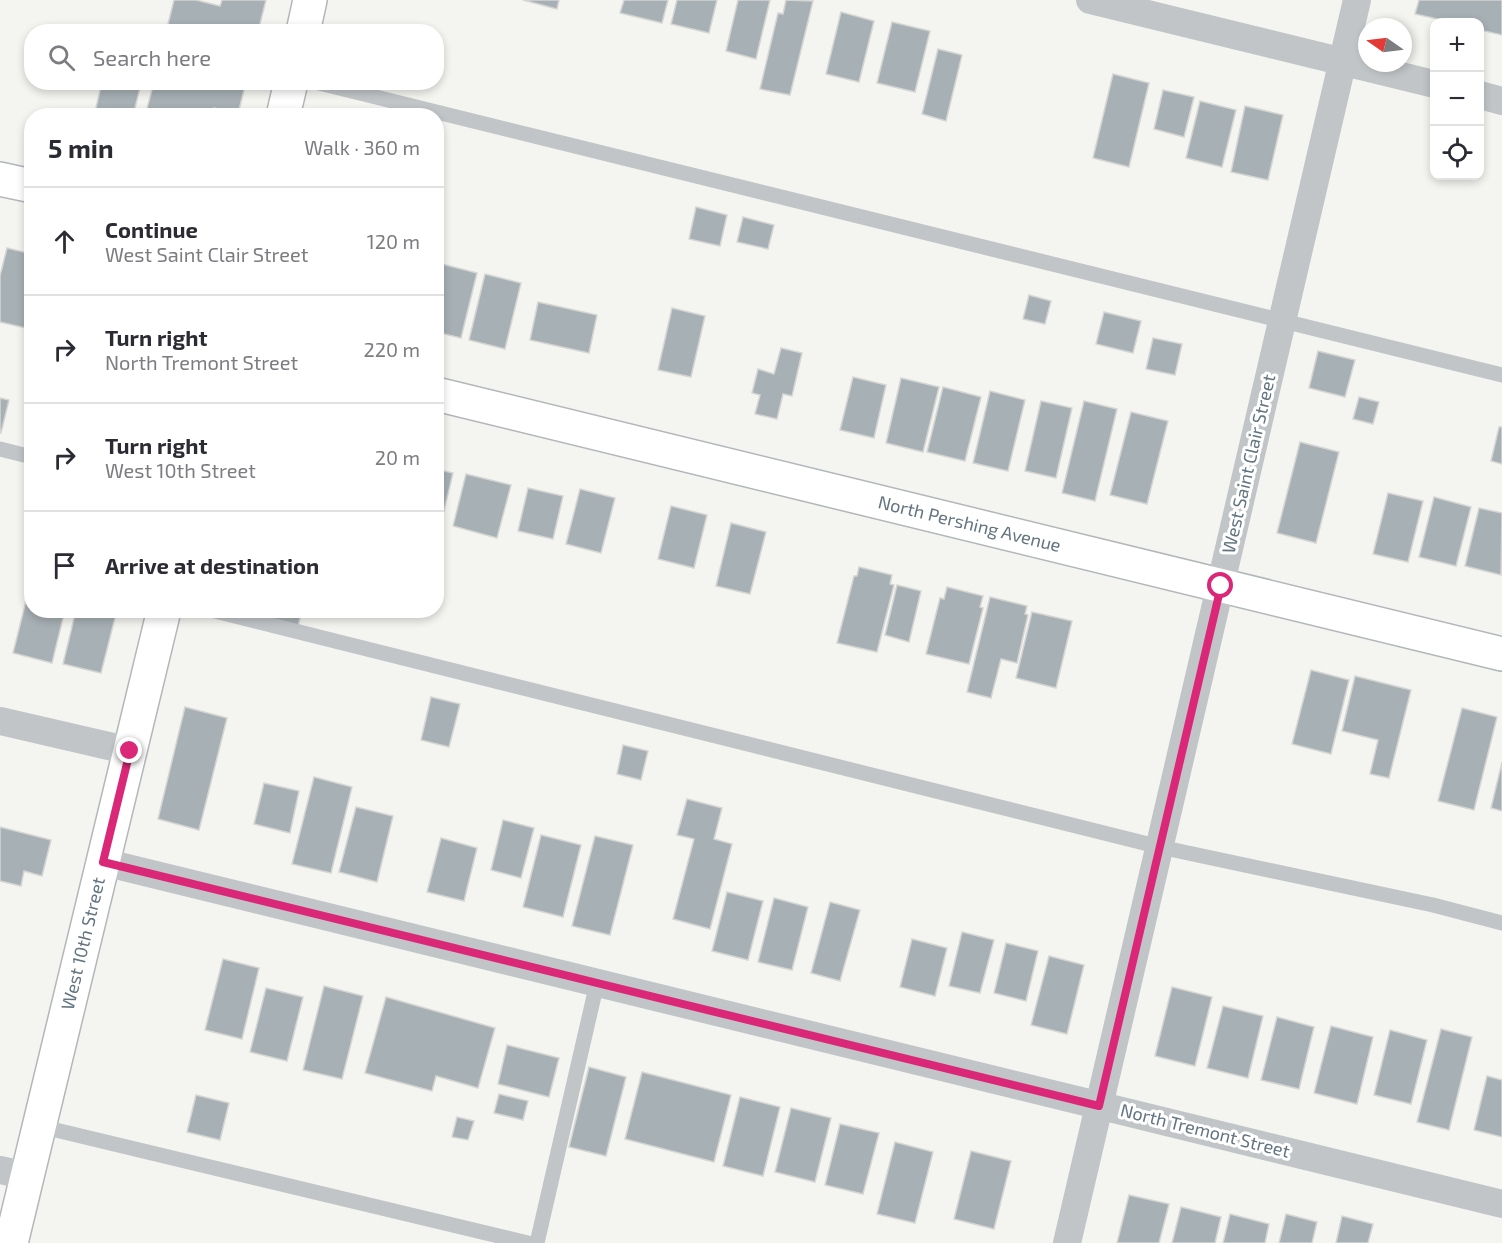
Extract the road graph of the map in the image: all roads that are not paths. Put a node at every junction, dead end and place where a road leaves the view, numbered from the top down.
1 (310, 0) edge
2 (1090, 0) edge
3 (1357, 0) edge
4 (305, 24) edge
5 (1342, 62) junction
6 (1430, 83) edge
7 (289, 90) edge
8 (347, 90) edge
9 (1484, 97) edge
10 (1502, 101) edge
11 (285, 108) edge
12 (420, 108) edge
13 (444, 114) edge
14 (0, 179) edge
15 (24, 184) edge
16 (1282, 321) junction
17 (1502, 375) edge
18 (444, 396) edge
19 (0, 449) edge
20 (24, 455) edge
21 (1221, 586) junction
22 (162, 618) edge
23 (243, 618) edge
24 (1502, 654) edge
25 (0, 721) edge
26 (130, 751) junction
27 (1160, 847) junction
28 (103, 862) junction
29 (1502, 922) edge
30 (597, 983) junction
31 (1099, 1106) junction
32 (39, 1126) junction
33 (14, 1173) edge
34 (1502, 1204) edge
35 (11, 1243) edge
36 (528, 1243) edge
37 (537, 1243) edge
38 (1067, 1243) edge

1 - 4 street
2 - 5 street
3 - 5 street, West Saint Clair Street
5 - 6 street
5 - 16 street, West Saint Clair Street
7 - 11 street
8 - 12 lane
9 - 10 street
13 - 16 lane
14 - 15 street
16 - 17 lane
16 - 21 street, West Saint Clair Street
18 - 21 street, North Pershing Avenue
19 - 20 lane
21 - 24 street, North Pershing Avenue
21 - 27 street, West Saint Clair Street
22 - 26 street, West 10th Street
23 - 27 lane
25 - 26 street
26 - 28 street, West 10th Street
27 - 29 lane
27 - 31 street, West Saint Clair Street
28 - 30 street, North Tremont Street
28 - 32 street, West 10th Street
30 - 31 street, North Tremont Street
30 - 37 lane
31 - 34 street, North Tremont Street
31 - 38 street, West Saint Clair Street
32 - 33 street, West 10th Street
32 - 36 lane
33 - 35 street, West 10th Street

